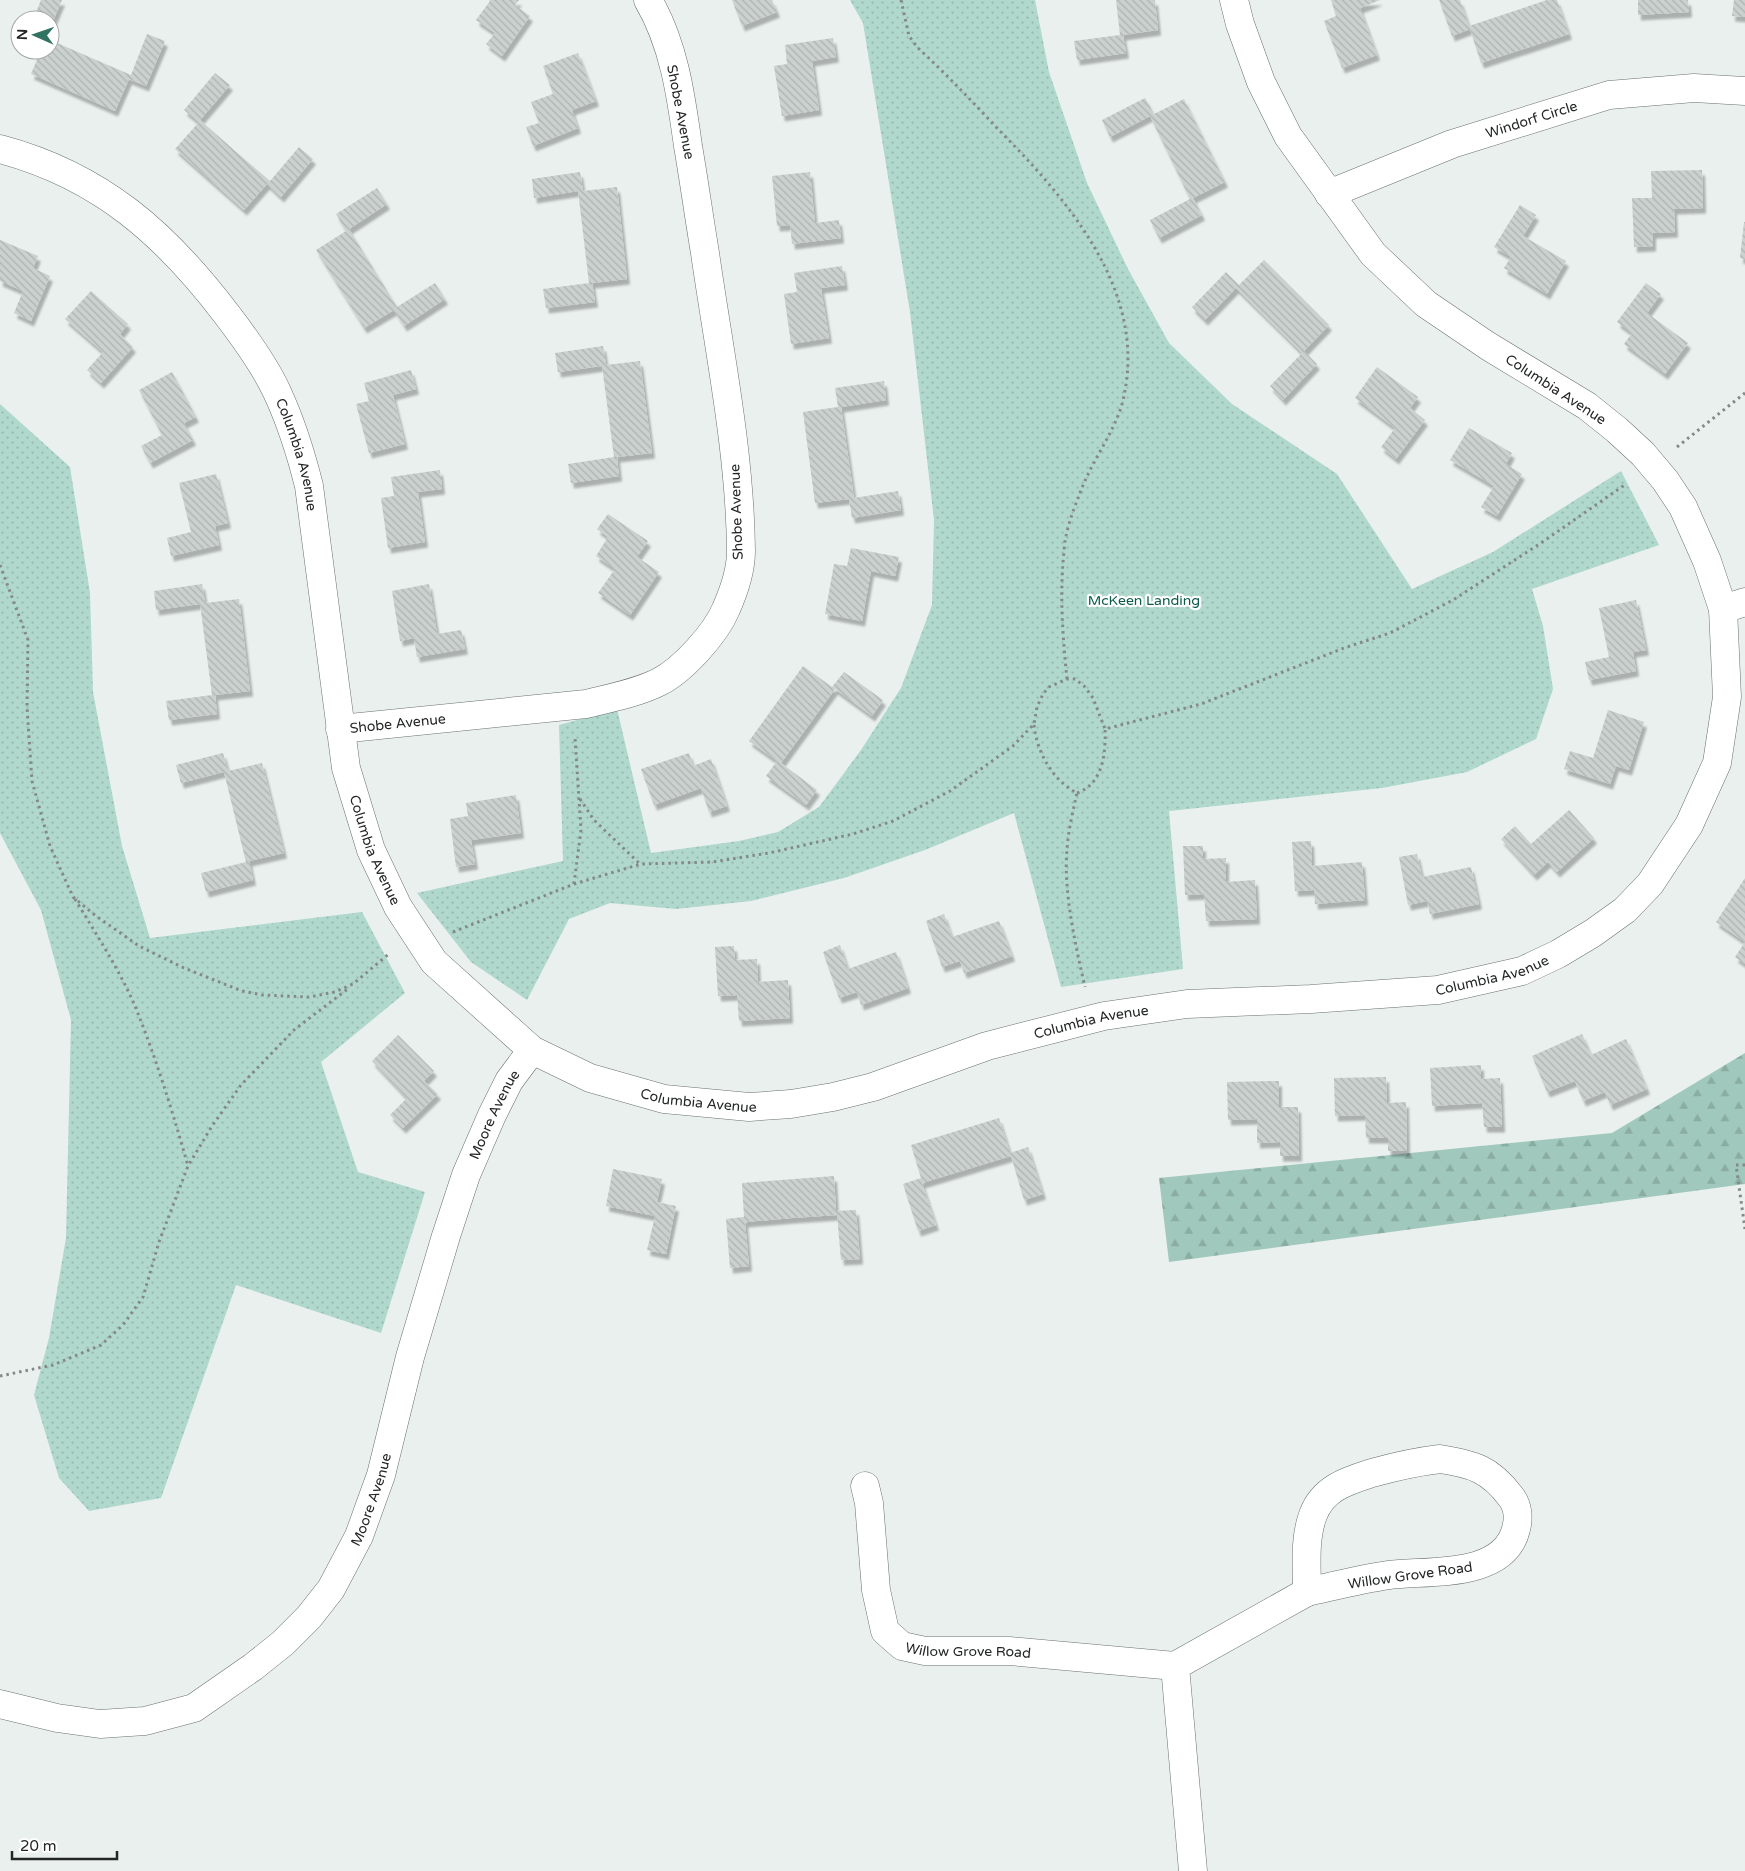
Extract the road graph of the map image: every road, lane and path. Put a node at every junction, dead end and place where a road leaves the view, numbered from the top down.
1 (648, 0) edge
2 (901, 0) edge
3 (1234, 0) edge
4 (1745, 91) edge
5 (0, 149) edge
6 (1329, 194) junction
7 (1745, 393) edge
8 (1675, 448) dead end
9 (1630, 481) dead end
10 (0, 565) edge
11 (1734, 605) edge
12 (1067, 679) junction
13 (1034, 724) junction
14 (340, 729) junction
15 (1105, 729) junction
16 (575, 737) dead end
17 (1077, 793) junction
18 (580, 799) junction
19 (641, 864) junction
20 (574, 884) junction
21 (73, 897) junction
22 (448, 933) dead end
23 (395, 950) dead end
24 (353, 984) junction
25 (1094, 1019) junction
26 (532, 1050) junction
27 (1745, 1164) edge
28 (188, 1166) junction
29 (1745, 1229) edge
30 (0, 1376) edge
31 (865, 1486) dead end
32 (1307, 1592) junction
33 (1175, 1666) junction
34 (0, 1704) edge
35 (1193, 1871) edge

1 - 14 street, Shobe Avenue
2 - 12 path
3 - 6 street, Columbia Avenue
4 - 6 street, Windorf Circle
5 - 14 street, Columbia Avenue
6 - 11 street, Columbia Avenue
7 - 8 path
9 - 15 path
10 - 21 path
11 - 25 street, Columbia Avenue
12 - 13 path
12 - 15 path
13 - 17 path
13 - 19 path
14 - 26 street, Columbia Avenue
15 - 17 path
16 - 18 path
17 - 25 path
18 - 19 path
18 - 20 path
19 - 20 path
20 - 22 path
21 - 24 path
21 - 28 path
23 - 24 path
24 - 28 path
25 - 26 street, Columbia Avenue
26 - 34 street, Moore Avenue
27 - 29 path
28 - 30 path
31 - 33 street, Willow Grove Road
32 - 32 street, Willow Grove Road
32 - 33 street, Willow Grove Road
33 - 35 street

